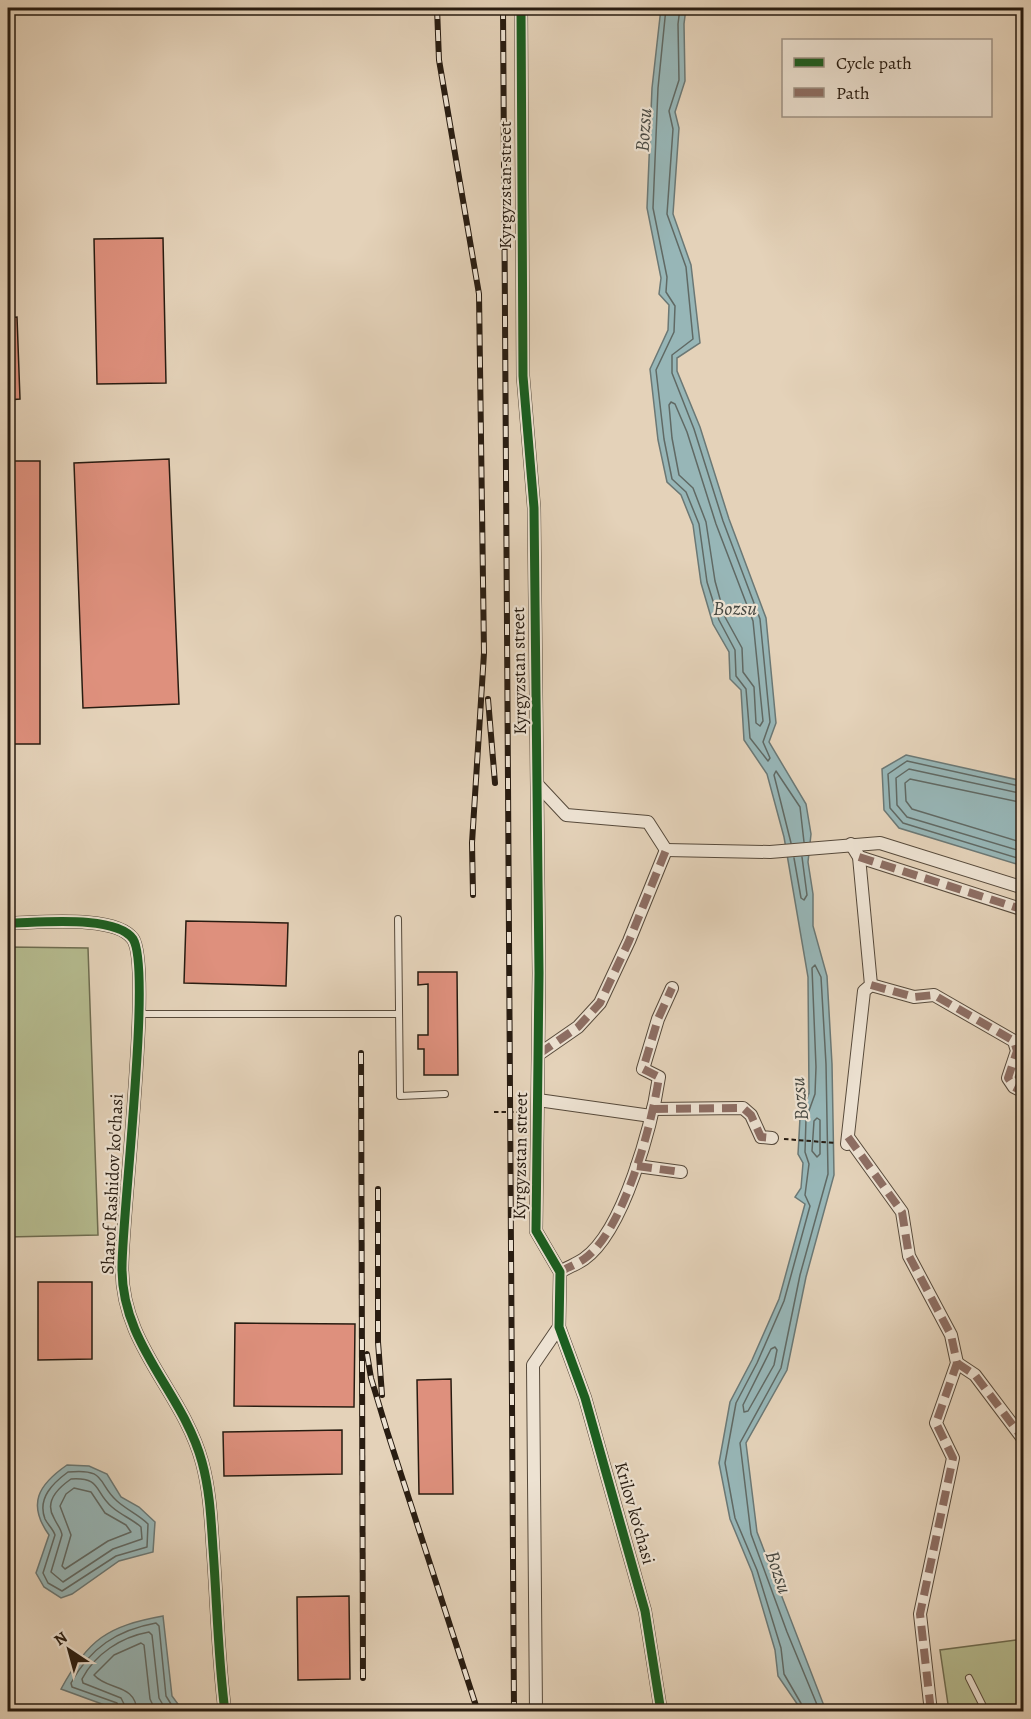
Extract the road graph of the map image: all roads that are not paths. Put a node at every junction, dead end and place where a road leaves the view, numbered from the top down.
1 (520, 8) edge
2 (537, 784) junction
3 (851, 844) junction
4 (666, 850) junction
5 (859, 857) junction
6 (1023, 888) edge
7 (1023, 910) edge
8 (398, 919) dead end
9 (8, 923) edge
10 (871, 986) junction
11 (672, 988) dead end
12 (138, 1014) junction
13 (398, 1014) junction
14 (539, 1054) junction
15 (1023, 1092) edge
16 (444, 1094) dead end
17 (538, 1106) junction
18 (652, 1112) junction
19 (772, 1138) road end
20 (637, 1167) junction
21 (681, 1172) dead end
22 (560, 1272) junction
23 (559, 1327) junction
24 (957, 1363) junction
25 (1023, 1440) edge
26 (969, 1678) dead end
27 (225, 1712) edge
28 (536, 1712) edge
29 (661, 1712) edge
30 (931, 1712) edge
31 (986, 1712) edge

1 - 2 street, Kyrgyzstan street
2 - 4 street
2 - 14 street, Kyrgyzstan street
3 - 4 street
3 - 5 street
3 - 6 street
4 - 14 street
5 - 7 street
5 - 10 street
8 - 13 lane
9 - 12 street, Sharof Rashidov ko'chasi
10 - 15 street
10 - 24 street
11 - 18 street
12 - 13 lane
12 - 27 street, Sharof Rashidov ko'chasi
13 - 16 lane
14 - 17 street, Kyrgyzstan street
17 - 18 street
17 - 22 street, Kyrgyzstan street
18 - 19 street
18 - 20 street
20 - 21 street
20 - 22 street
22 - 23 street
23 - 28 street
23 - 29 street, Krilov ko‘chasi
24 - 25 street
24 - 30 street
26 - 31 lane

